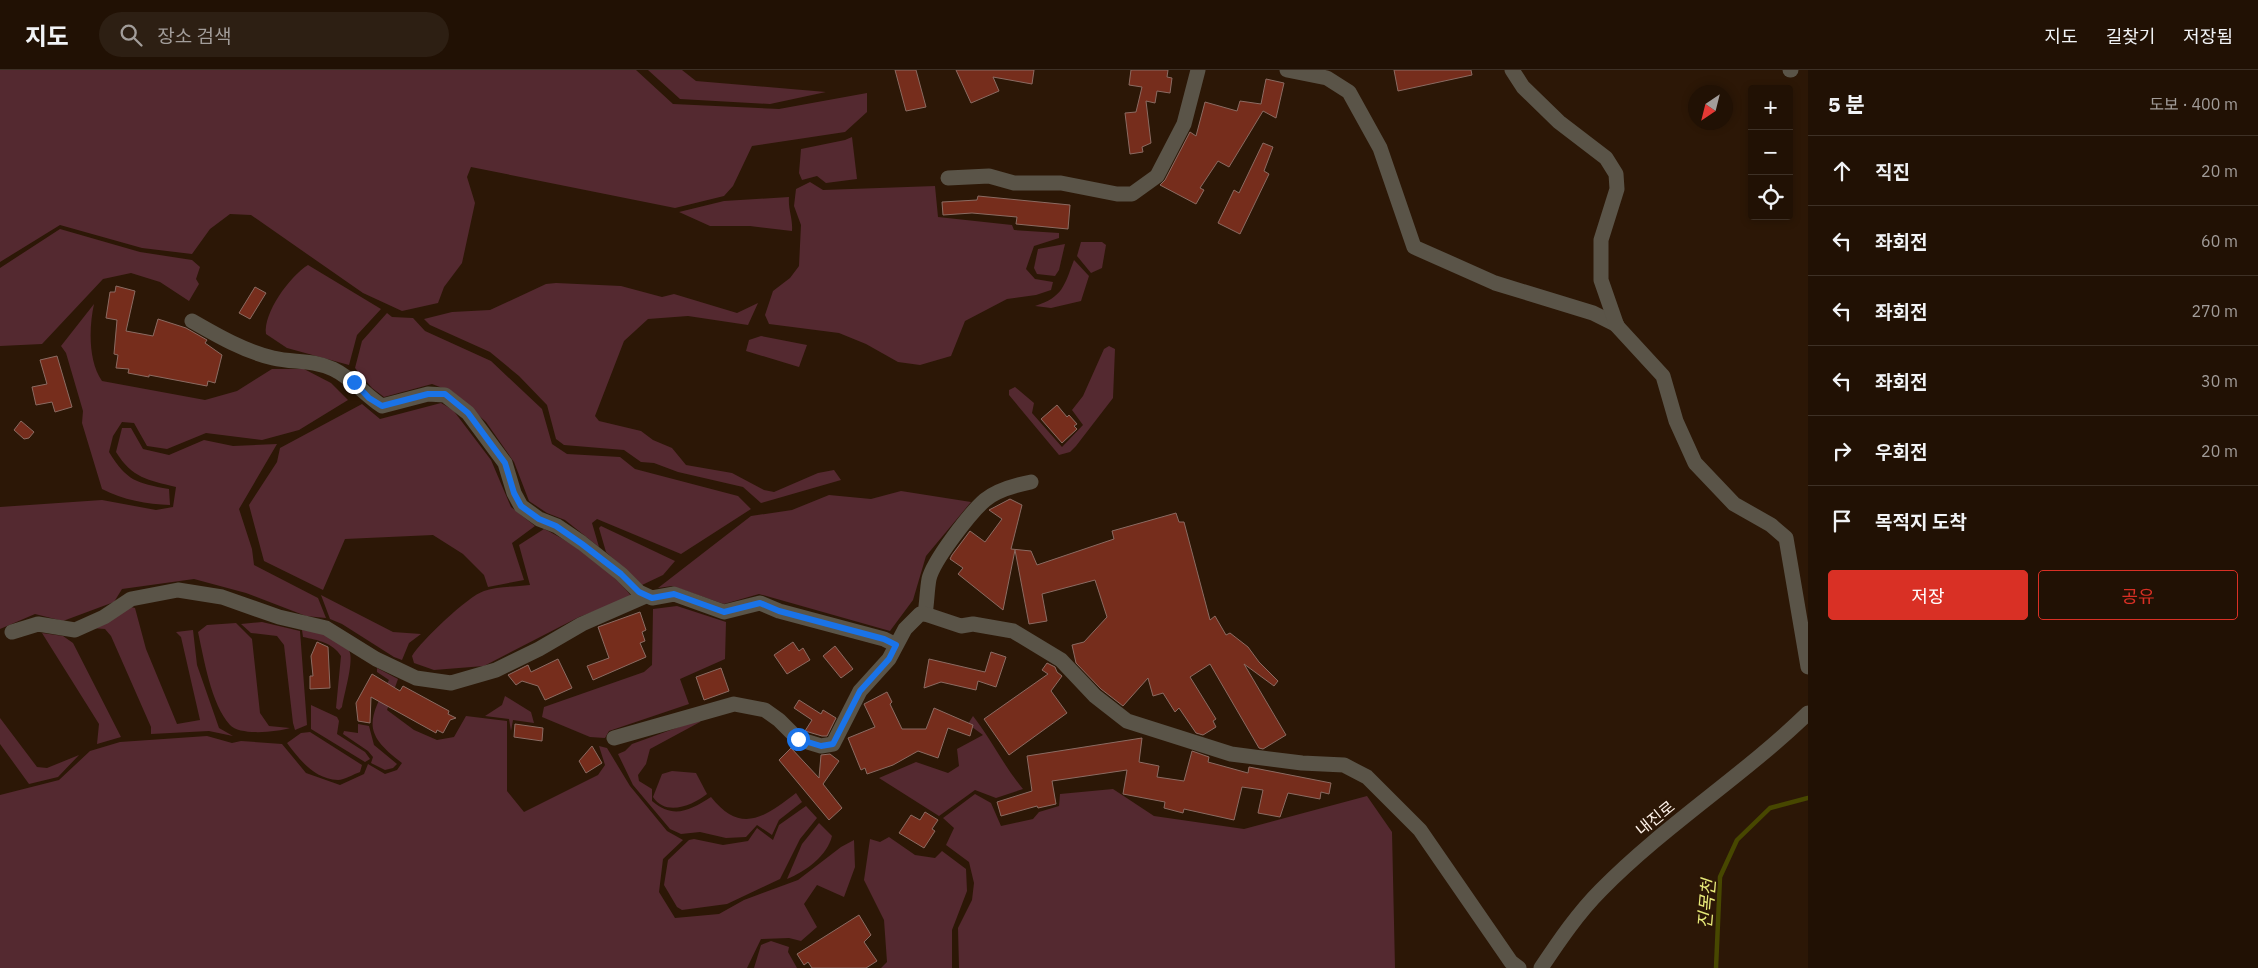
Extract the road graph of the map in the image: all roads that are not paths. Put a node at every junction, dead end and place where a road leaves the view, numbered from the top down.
1 (1198, 70) edge
2 (1287, 70) edge
3 (1512, 70) edge
4 (948, 178) dead end
5 (192, 321) dead end
6 (1617, 325) junction
7 (1031, 482) dead end
8 (646, 596) junction
9 (925, 614) junction
10 (12, 632) dead end
11 (896, 645) junction
12 (1808, 667) edge
13 (1808, 713) edge
14 (614, 738) dead end
15 (1519, 968) edge
16 (1541, 968) edge

1 - 4 street
2 - 6 street
3 - 6 street
5 - 8 street
6 - 12 street
7 - 9 street
8 - 10 street
8 - 11 street
9 - 11 street
9 - 15 street
11 - 14 street
13 - 16 street, 내진로

